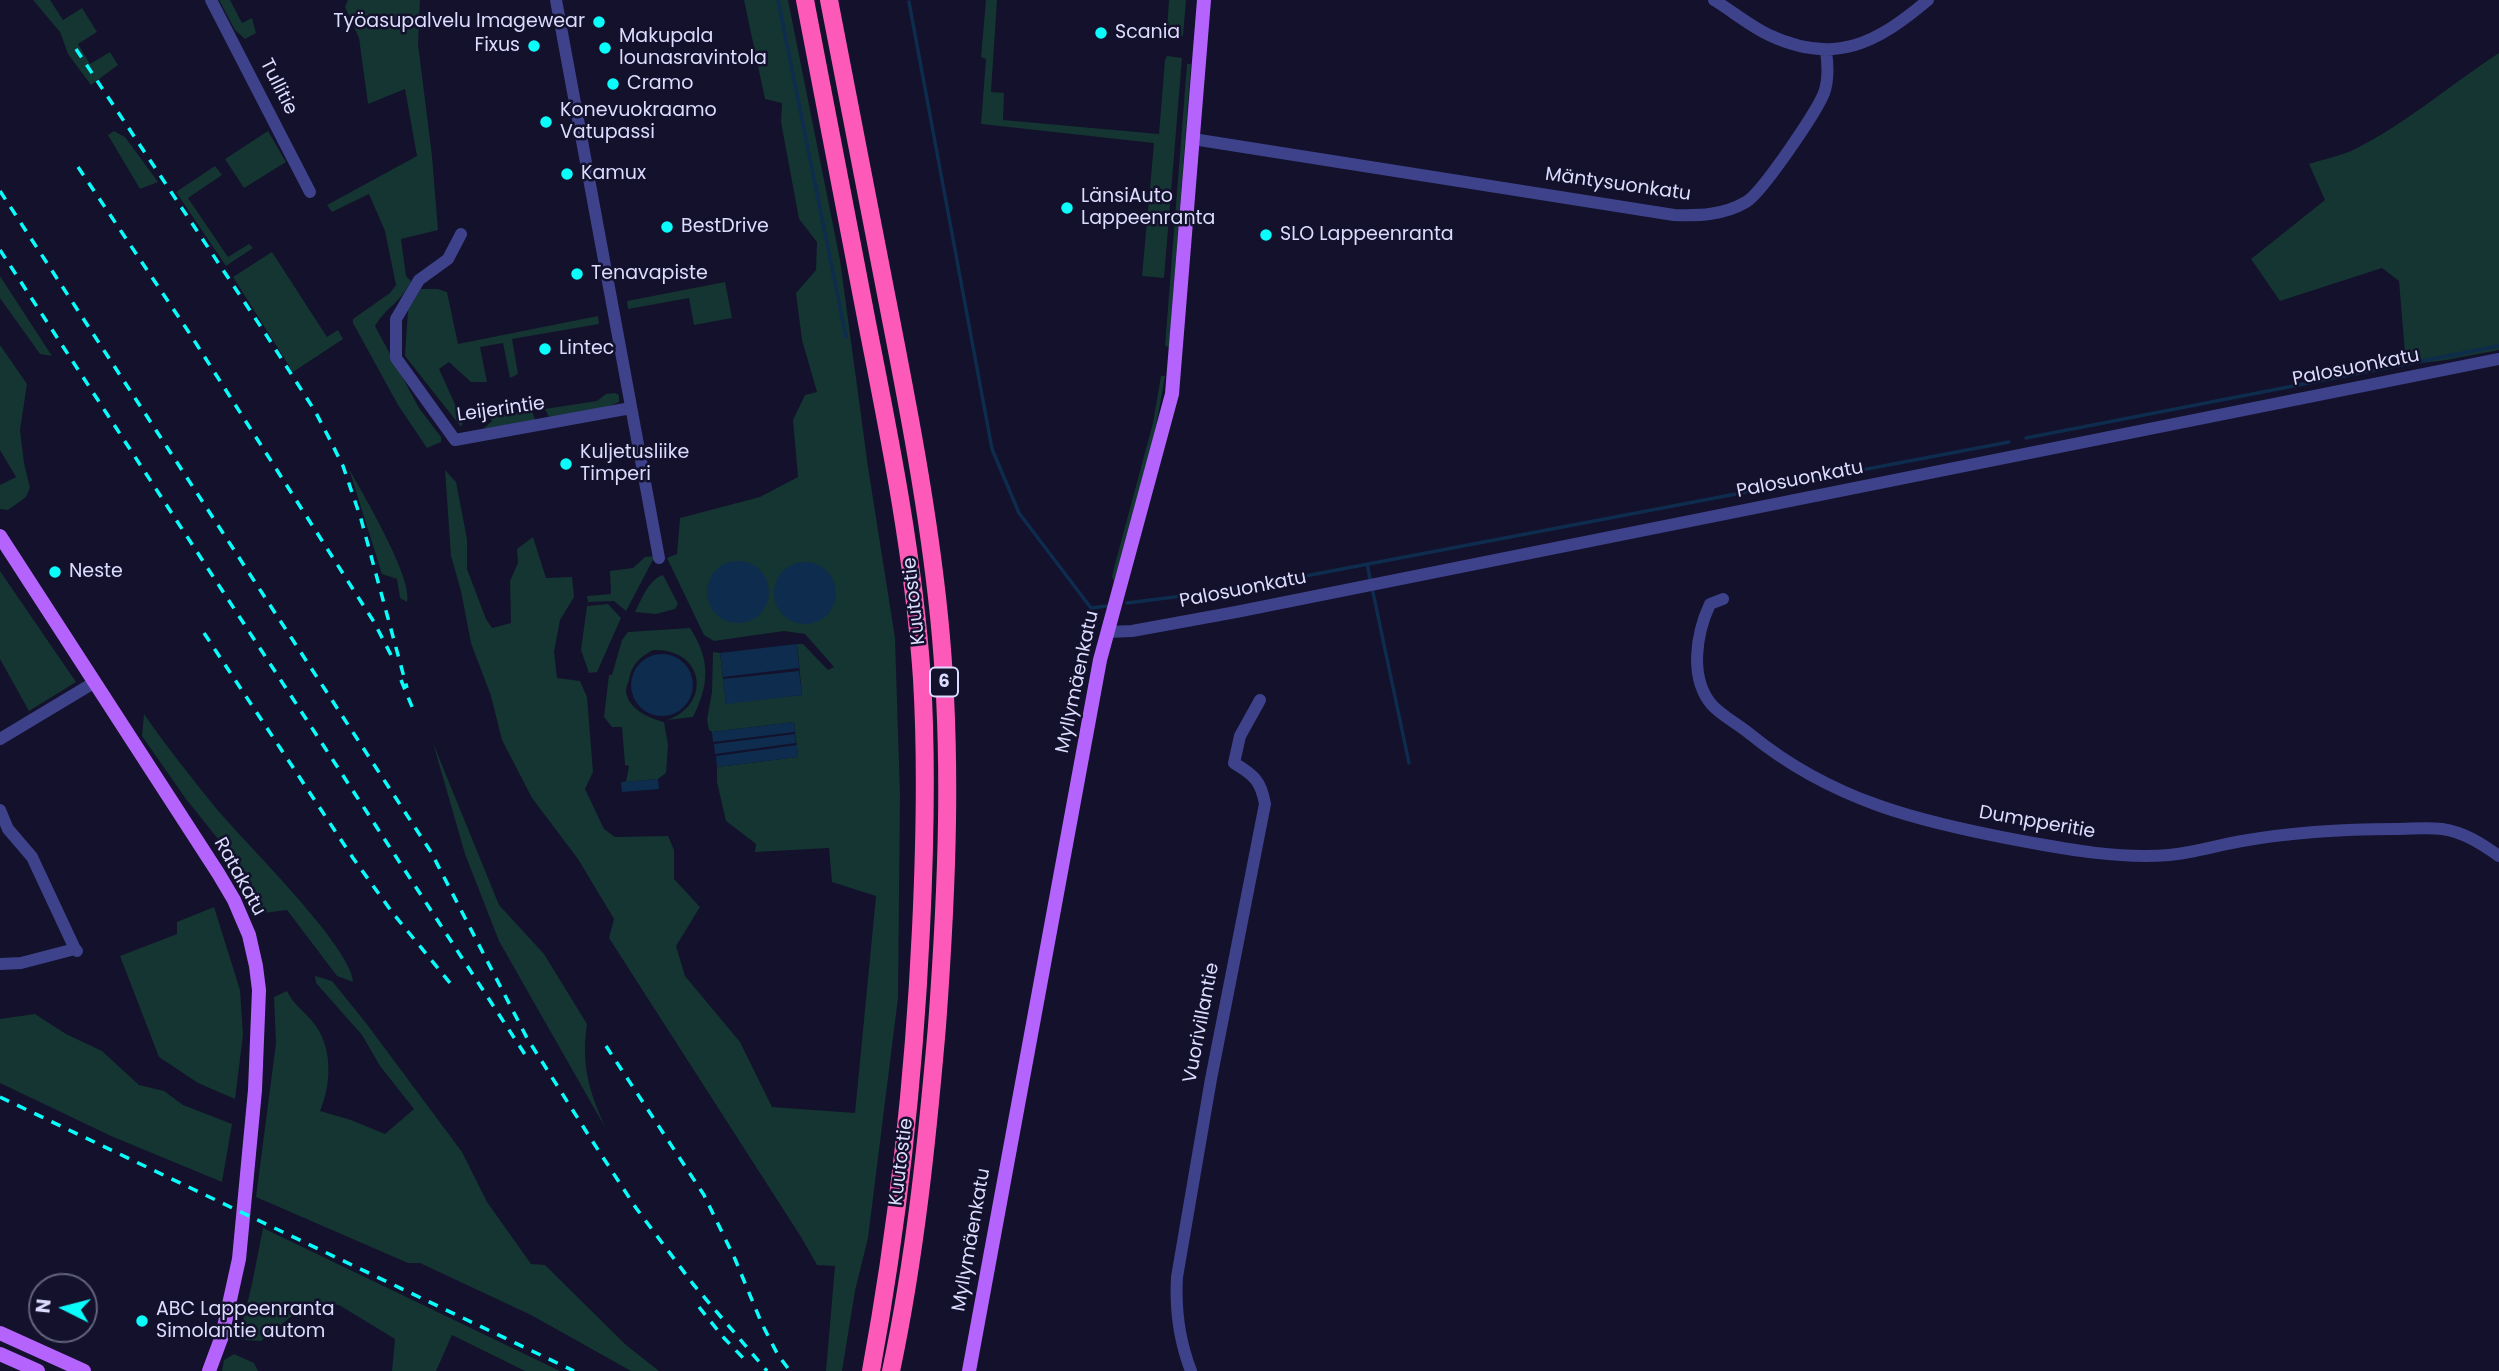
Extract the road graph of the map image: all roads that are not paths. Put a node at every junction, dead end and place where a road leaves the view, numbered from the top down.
1 (211, 0) edge
2 (556, 0) edge
3 (805, 0) edge
4 (830, 0) edge
5 (1204, 0) edge
6 (1714, 0) edge
7 (1928, 0) edge
8 (1826, 51) junction
9 (1192, 139) junction
10 (310, 192) dead end
11 (461, 234) dead end
12 (2499, 359) edge
13 (631, 408) junction
14 (0, 536) edge
15 (659, 558) dead end
16 (1723, 598) dead end
17 (1107, 632) junction
18 (95, 682) junction
19 (1260, 700) dead end
20 (0, 739) edge
21 (0, 810) edge
22 (2499, 856) edge
23 (0, 964) edge
24 (0, 1334) edge
25 (0, 1354) edge
26 (38, 1371) edge
27 (84, 1371) edge
28 (209, 1371) edge
29 (871, 1371) edge
30 (891, 1371) edge
31 (969, 1371) edge
32 (1191, 1371) edge

1 - 10 street, Tullitie
2 - 13 street
3 - 29 highway, Kuutostie / 6
4 - 30 highway, Kuutostie / 6
5 - 9 main road, Myllymäenkatu
6 - 8 street
7 - 8 street
8 - 9 street, Mäntysuonkatu
9 - 17 main road, Myllymäenkatu
11 - 13 street, Leijerintie
12 - 17 street, Palosuonkatu
13 - 15 street
14 - 18 main road, Ratakatu
16 - 22 street, Dumpperitie
17 - 31 main road, Myllymäenkatu
18 - 20 street
18 - 28 main road, Ratakatu
19 - 32 street, Vuorivillantie
21 - 23 street
24 - 27 main road
25 - 26 main road

